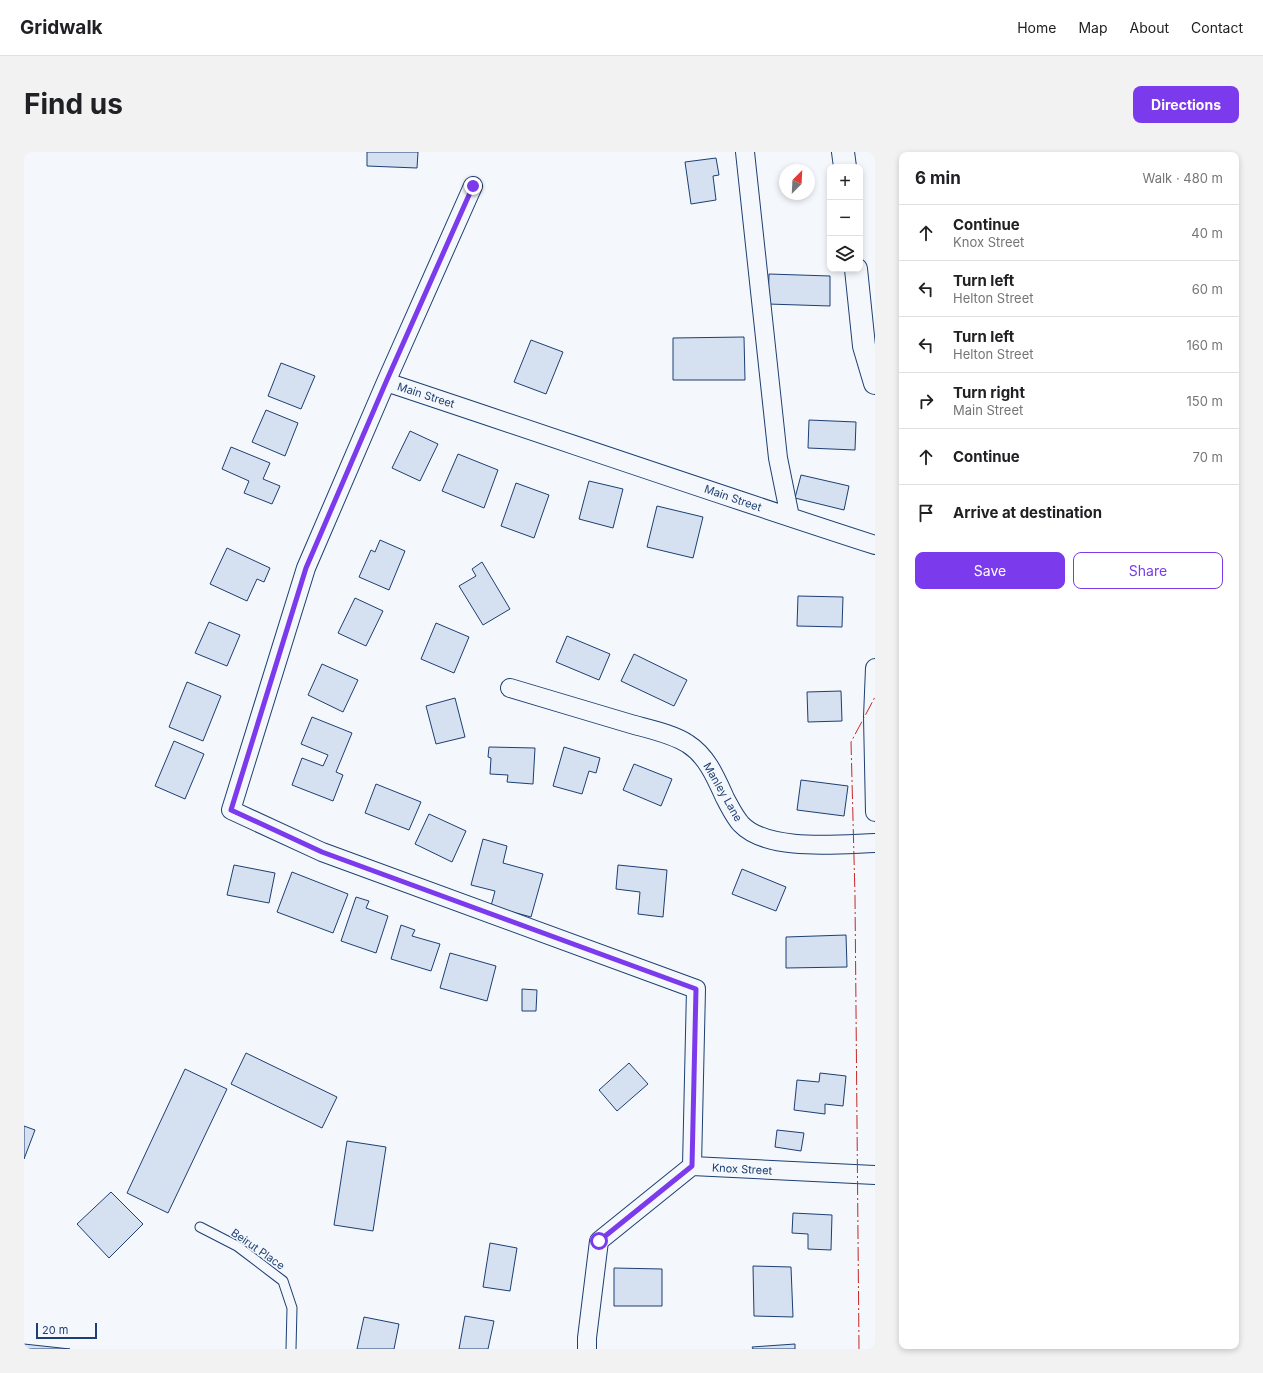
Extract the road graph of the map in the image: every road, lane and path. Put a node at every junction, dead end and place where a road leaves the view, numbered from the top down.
1 (745, 152) edge
2 (844, 152) edge
3 (845, 164) edge
4 (473, 186) dead end
5 (856, 272) edge
6 (386, 382) junction
7 (875, 383) edge
8 (790, 518) junction
9 (875, 544) edge
10 (875, 668) edge
11 (510, 688) dead end
12 (875, 812) edge
13 (875, 843) edge
14 (692, 1166) junction
15 (875, 1175) edge
16 (200, 1227) dead end
17 (291, 1349) edge
18 (587, 1349) edge

1 - 8 street
2 - 3 main road
4 - 6 street
5 - 7 main road
6 - 8 street, Main Street
6 - 14 street, Main Street
8 - 9 street, Main Street
10 - 12 street
11 - 13 street, Manley Lane
14 - 15 street, Knox Street
14 - 18 street
16 - 17 lane, Beirut Place

